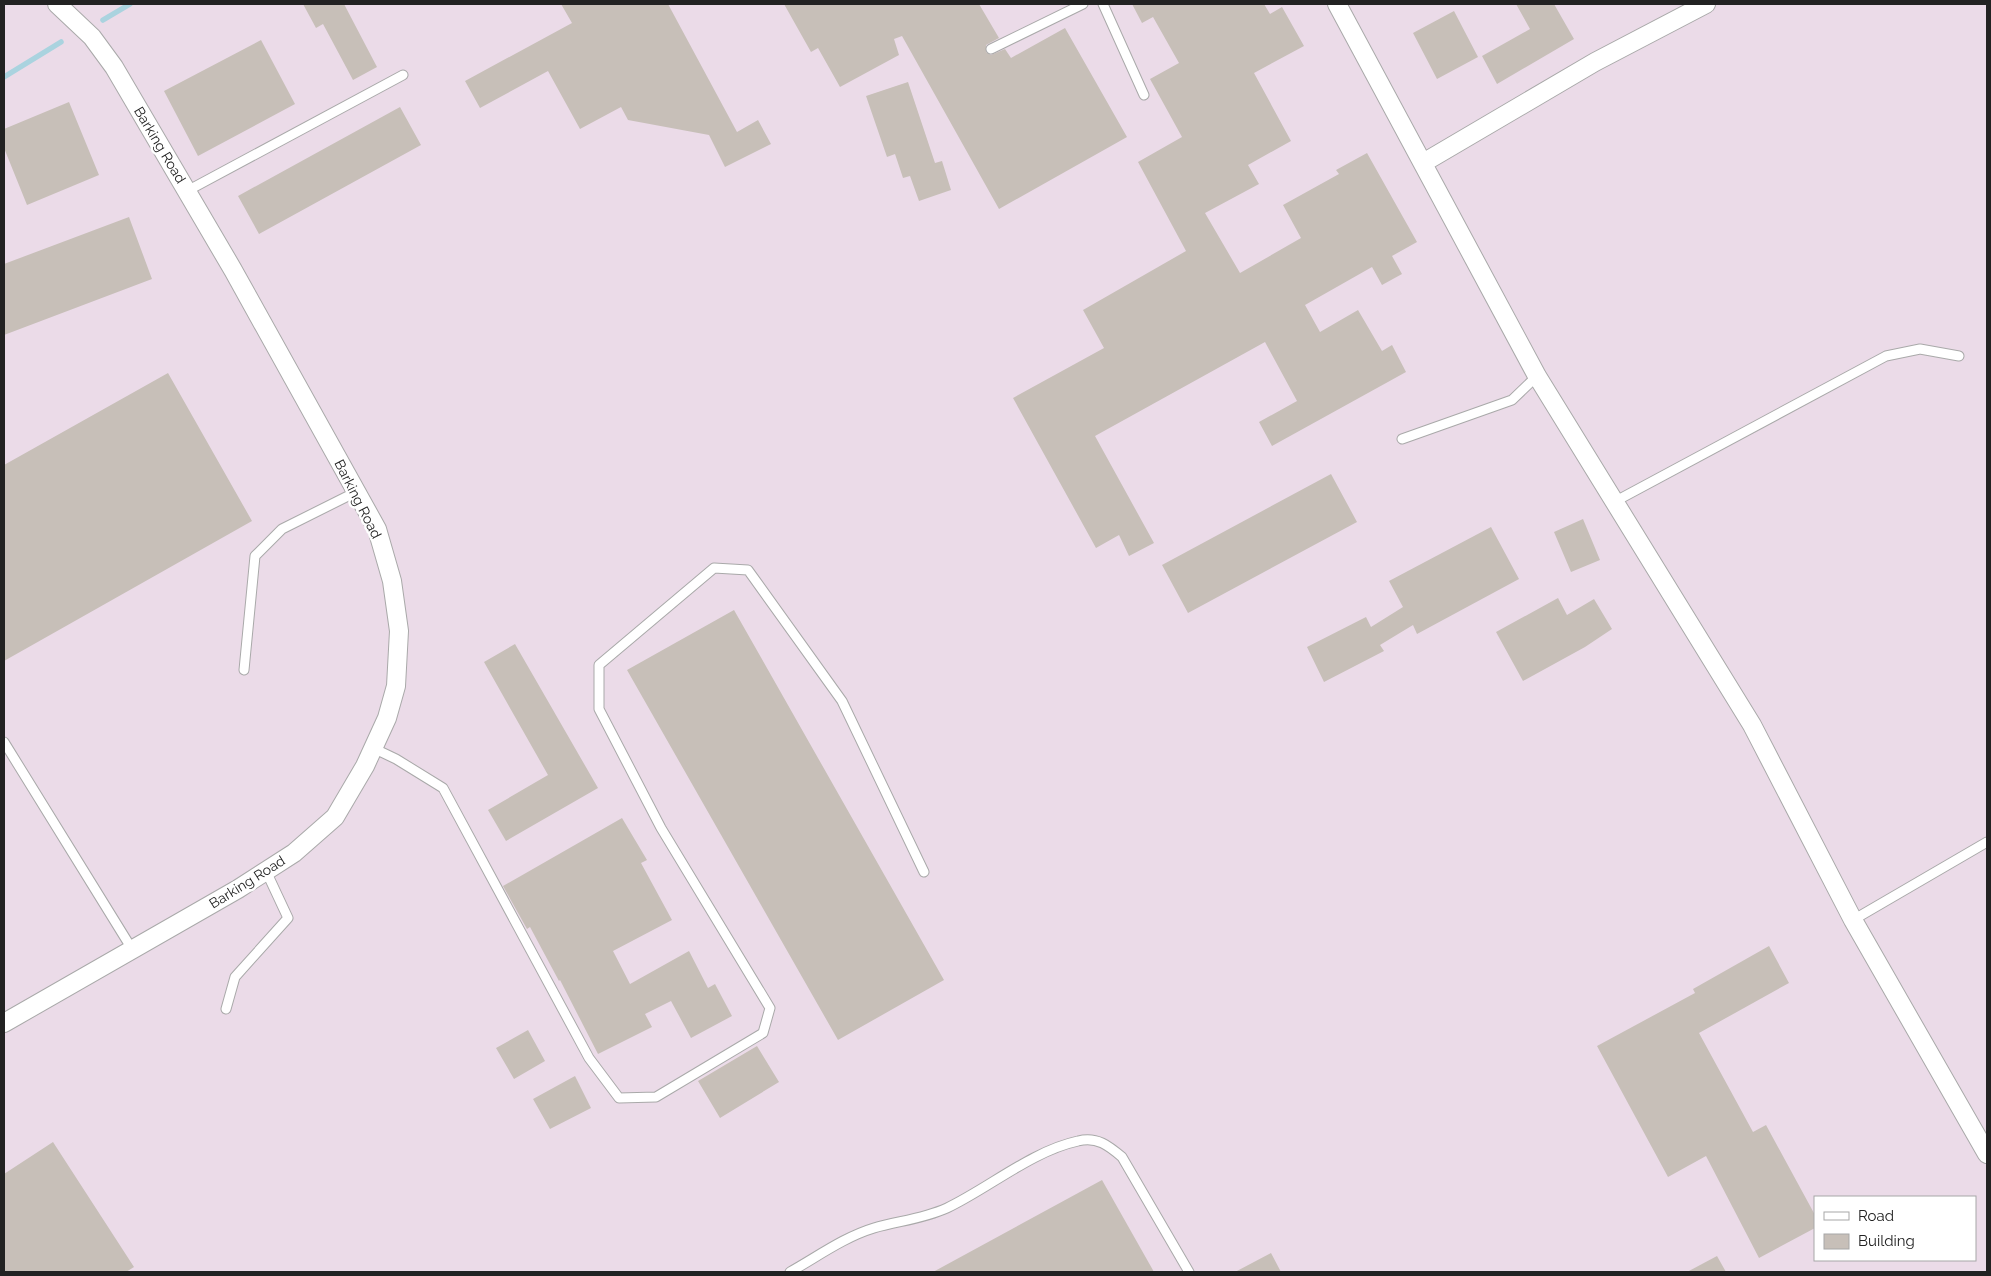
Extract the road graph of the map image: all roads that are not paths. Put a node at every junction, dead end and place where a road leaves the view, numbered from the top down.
1 (57, 4) edge
2 (1083, 4) edge
3 (1103, 4) edge
4 (1337, 4) edge
5 (1706, 4) edge
6 (991, 49) dead end
7 (403, 75) dead end
8 (1144, 95) dead end
9 (1423, 162) junction
10 (187, 190) junction
11 (1958, 356) dead end
12 (1537, 376) junction
13 (1402, 439) dead end
14 (356, 492) junction
15 (1614, 502) junction
16 (244, 670) dead end
17 (4, 742) edge
18 (373, 748) junction
19 (1987, 842) edge
20 (266, 871) junction
21 (924, 872) dead end
22 (1853, 920) junction
23 (132, 949) junction
24 (226, 1010) dead end
25 (4, 1023) edge
26 (1987, 1154) edge
27 (790, 1272) edge
28 (1188, 1272) edge

1 - 10 street, Barking Road
2 - 6 lane
3 - 8 lane
4 - 9 street
5 - 9 street
7 - 10 lane
9 - 12 street
10 - 14 street, Barking Road
11 - 15 lane
12 - 13 lane
12 - 15 street
14 - 16 lane
14 - 18 street, Barking Road
15 - 22 street
17 - 23 lane
18 - 20 street, Barking Road
18 - 21 lane
19 - 22 lane
20 - 23 street, Barking Road
20 - 24 lane
22 - 26 street
23 - 25 street, Barking Road
27 - 28 lane

